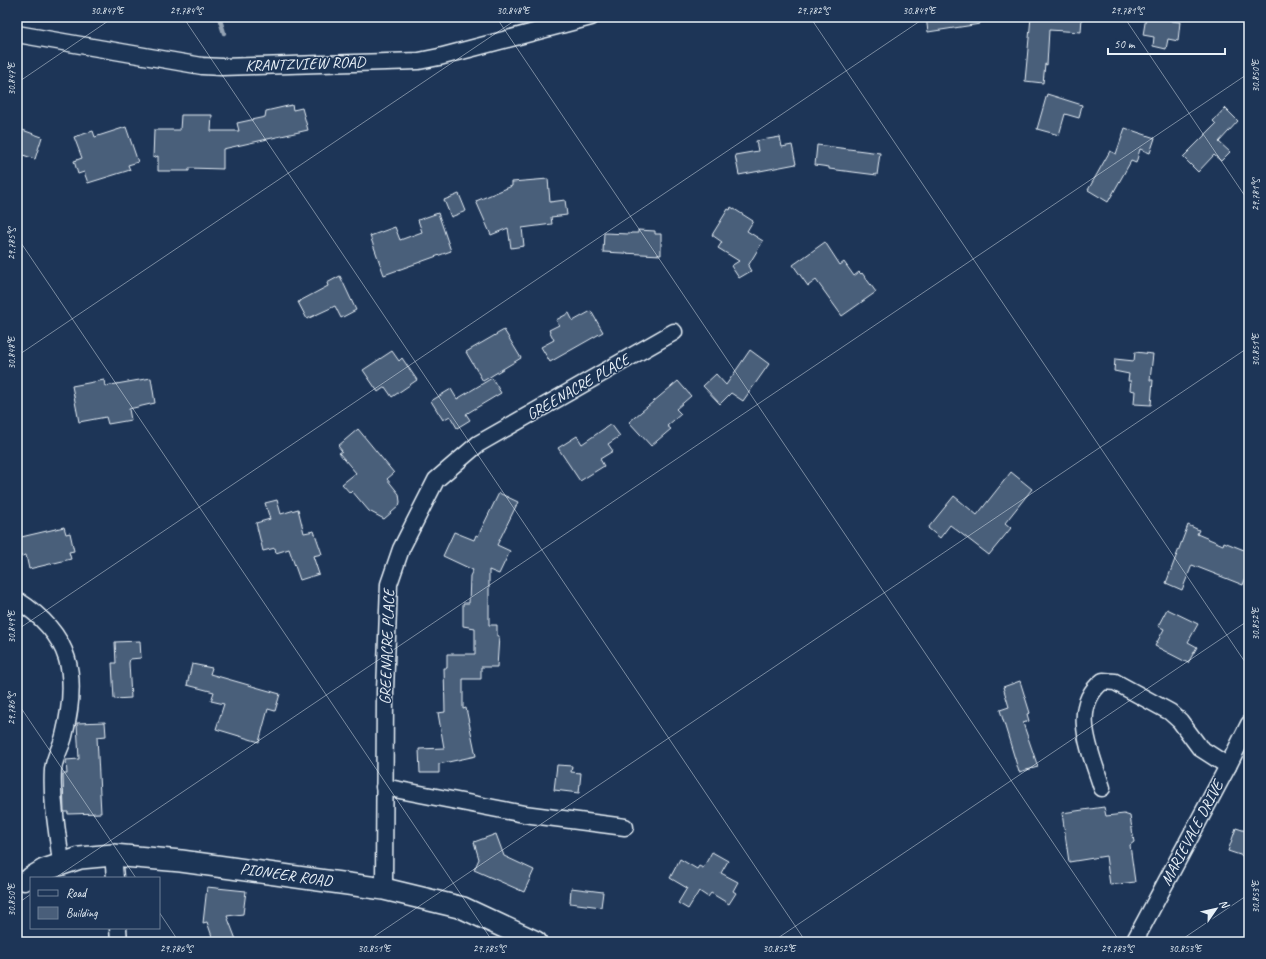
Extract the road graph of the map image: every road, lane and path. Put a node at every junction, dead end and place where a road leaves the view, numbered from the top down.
1 (591, 17) edge
2 (17, 34) edge
3 (674, 332) dead end
4 (17, 600) edge
5 (1248, 727) edge
6 (1228, 766) junction
7 (384, 787) junction
8 (1102, 788) dead end
9 (625, 827) dead end
10 (113, 855) junction
11 (62, 864) junction
12 (33, 877) edge
13 (115, 877) edge
14 (384, 889) junction
15 (118, 929) edge
16 (119, 942) edge
17 (536, 942) edge
18 (1134, 942) edge

1 - 2 street, KRANTZVIEW ROAD
3 - 7 street, GREENACRE PLACE
4 - 11 street
5 - 6 street, MARIEVALE DRIVE
6 - 8 street
6 - 18 street, MARIEVALE DRIVE
7 - 9 street
7 - 14 street, GREENACRE PLACE
10 - 11 main road, PIONEER ROAD
10 - 13 street
10 - 14 main road, PIONEER ROAD
11 - 12 main road, PIONEER ROAD
14 - 17 main road, PIONEER ROAD
15 - 16 street

